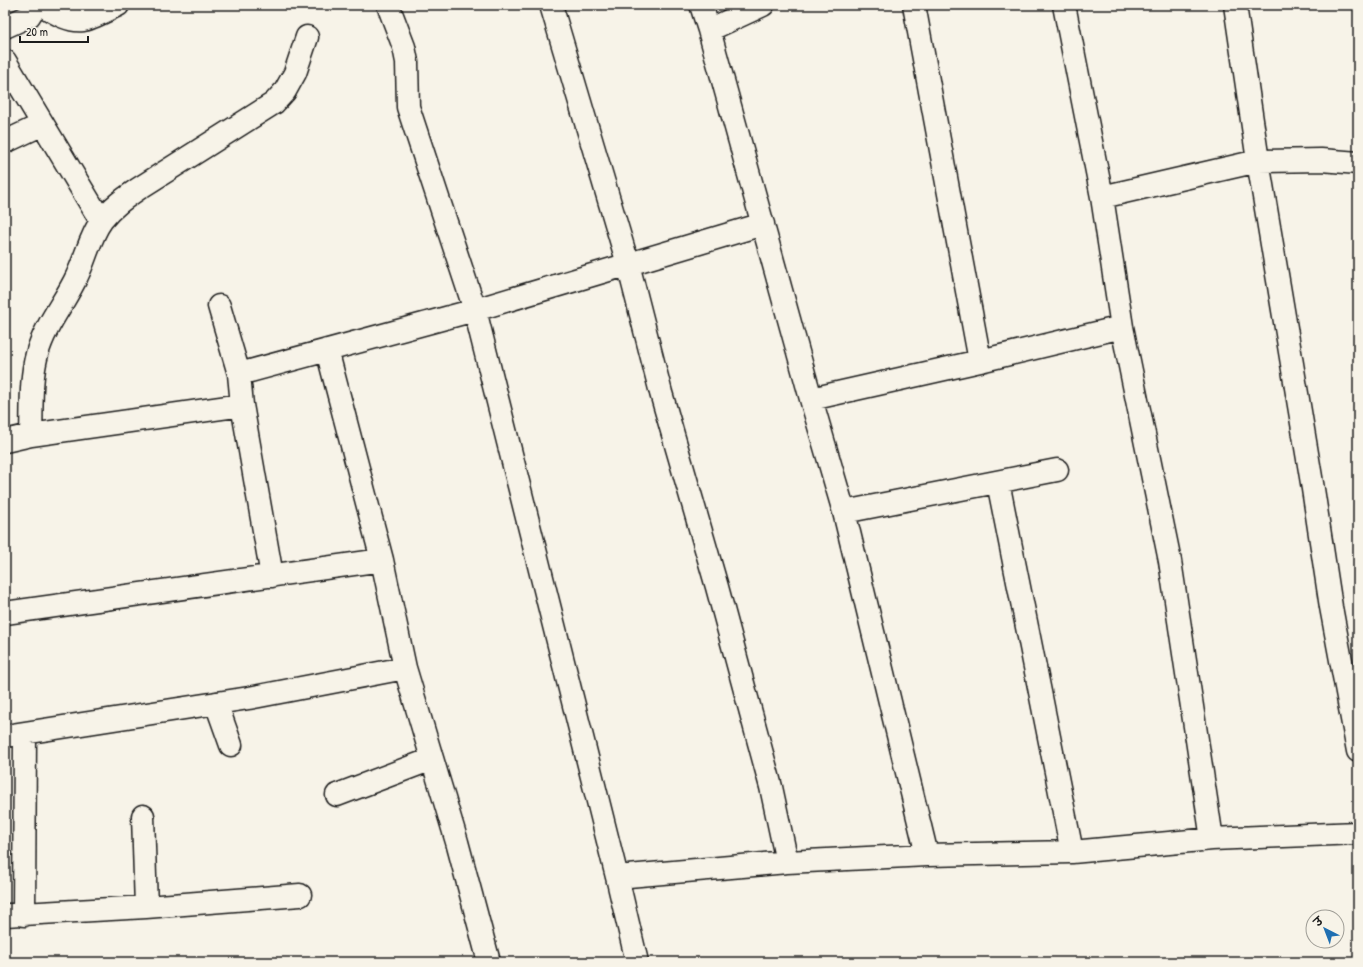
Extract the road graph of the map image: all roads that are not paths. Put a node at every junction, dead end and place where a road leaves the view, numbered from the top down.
1 (36, 5) edge
2 (42, 5) edge
3 (118, 5) edge
4 (388, 5) edge
5 (551, 5) edge
6 (701, 5) edge
7 (763, 5) edge
8 (914, 5) edge
9 (1064, 5) edge
10 (1235, 5) edge
11 (5, 27) edge
12 (709, 30) junction
13 (307, 37) dead end
14 (5, 61) edge
15 (43, 124) junction
16 (5, 142) edge
17 (1258, 161) junction
18 (1358, 163) edge
19 (1102, 197) junction
20 (101, 221) junction
21 (763, 224) junction
22 (628, 264) junction
23 (220, 306) dead end
24 (475, 310) junction
25 (1122, 326) junction
26 (327, 350) junction
27 (980, 361) junction
28 (239, 374) junction
29 (811, 399) junction
30 (242, 405) junction
31 (31, 435) junction
32 (5, 441) edge
33 (1058, 470) dead end
34 (998, 482) junction
35 (844, 512) junction
36 (382, 560) junction
37 (272, 576) junction
38 (5, 613) edge
39 (405, 668) junction
40 (216, 703) junction
41 (15, 735) edge
42 (231, 745) dead end
43 (1358, 750) edge
44 (432, 759) junction
45 (336, 795) dead end
46 (143, 816) dead end
47 (1358, 833) edge
48 (1212, 839) junction
49 (1072, 852) junction
50 (927, 855) junction
51 (787, 862) junction
52 (617, 877) junction
53 (300, 895) dead end
54 (146, 907) junction
55 (15, 915) edge
56 (489, 962) edge
57 (637, 962) edge

1 - 11 street
2 - 3 street
4 - 24 street
5 - 22 street
6 - 12 street
7 - 12 street
8 - 27 street
9 - 19 street
10 - 17 street
12 - 21 street
13 - 20 street
14 - 15 street
15 - 16 street
15 - 20 street
17 - 18 street
17 - 19 street
17 - 43 street
19 - 25 street
20 - 31 street
21 - 22 street
21 - 29 street
22 - 24 street
22 - 51 street
23 - 28 street
24 - 26 street
24 - 52 street
25 - 27 street
25 - 48 street
26 - 28 street
26 - 36 street
27 - 29 street
28 - 30 street
29 - 35 street
30 - 31 street
30 - 37 street
31 - 32 street
33 - 34 street
34 - 35 street
34 - 49 street
35 - 50 street
36 - 37 street
36 - 39 street
37 - 38 street
39 - 40 street
39 - 44 street
40 - 41 street
40 - 42 street
41 - 55 street
44 - 45 street
44 - 56 street
46 - 54 street
47 - 48 street
48 - 49 street
49 - 50 street
50 - 51 street
51 - 52 street
52 - 57 street
53 - 54 street
54 - 55 street

